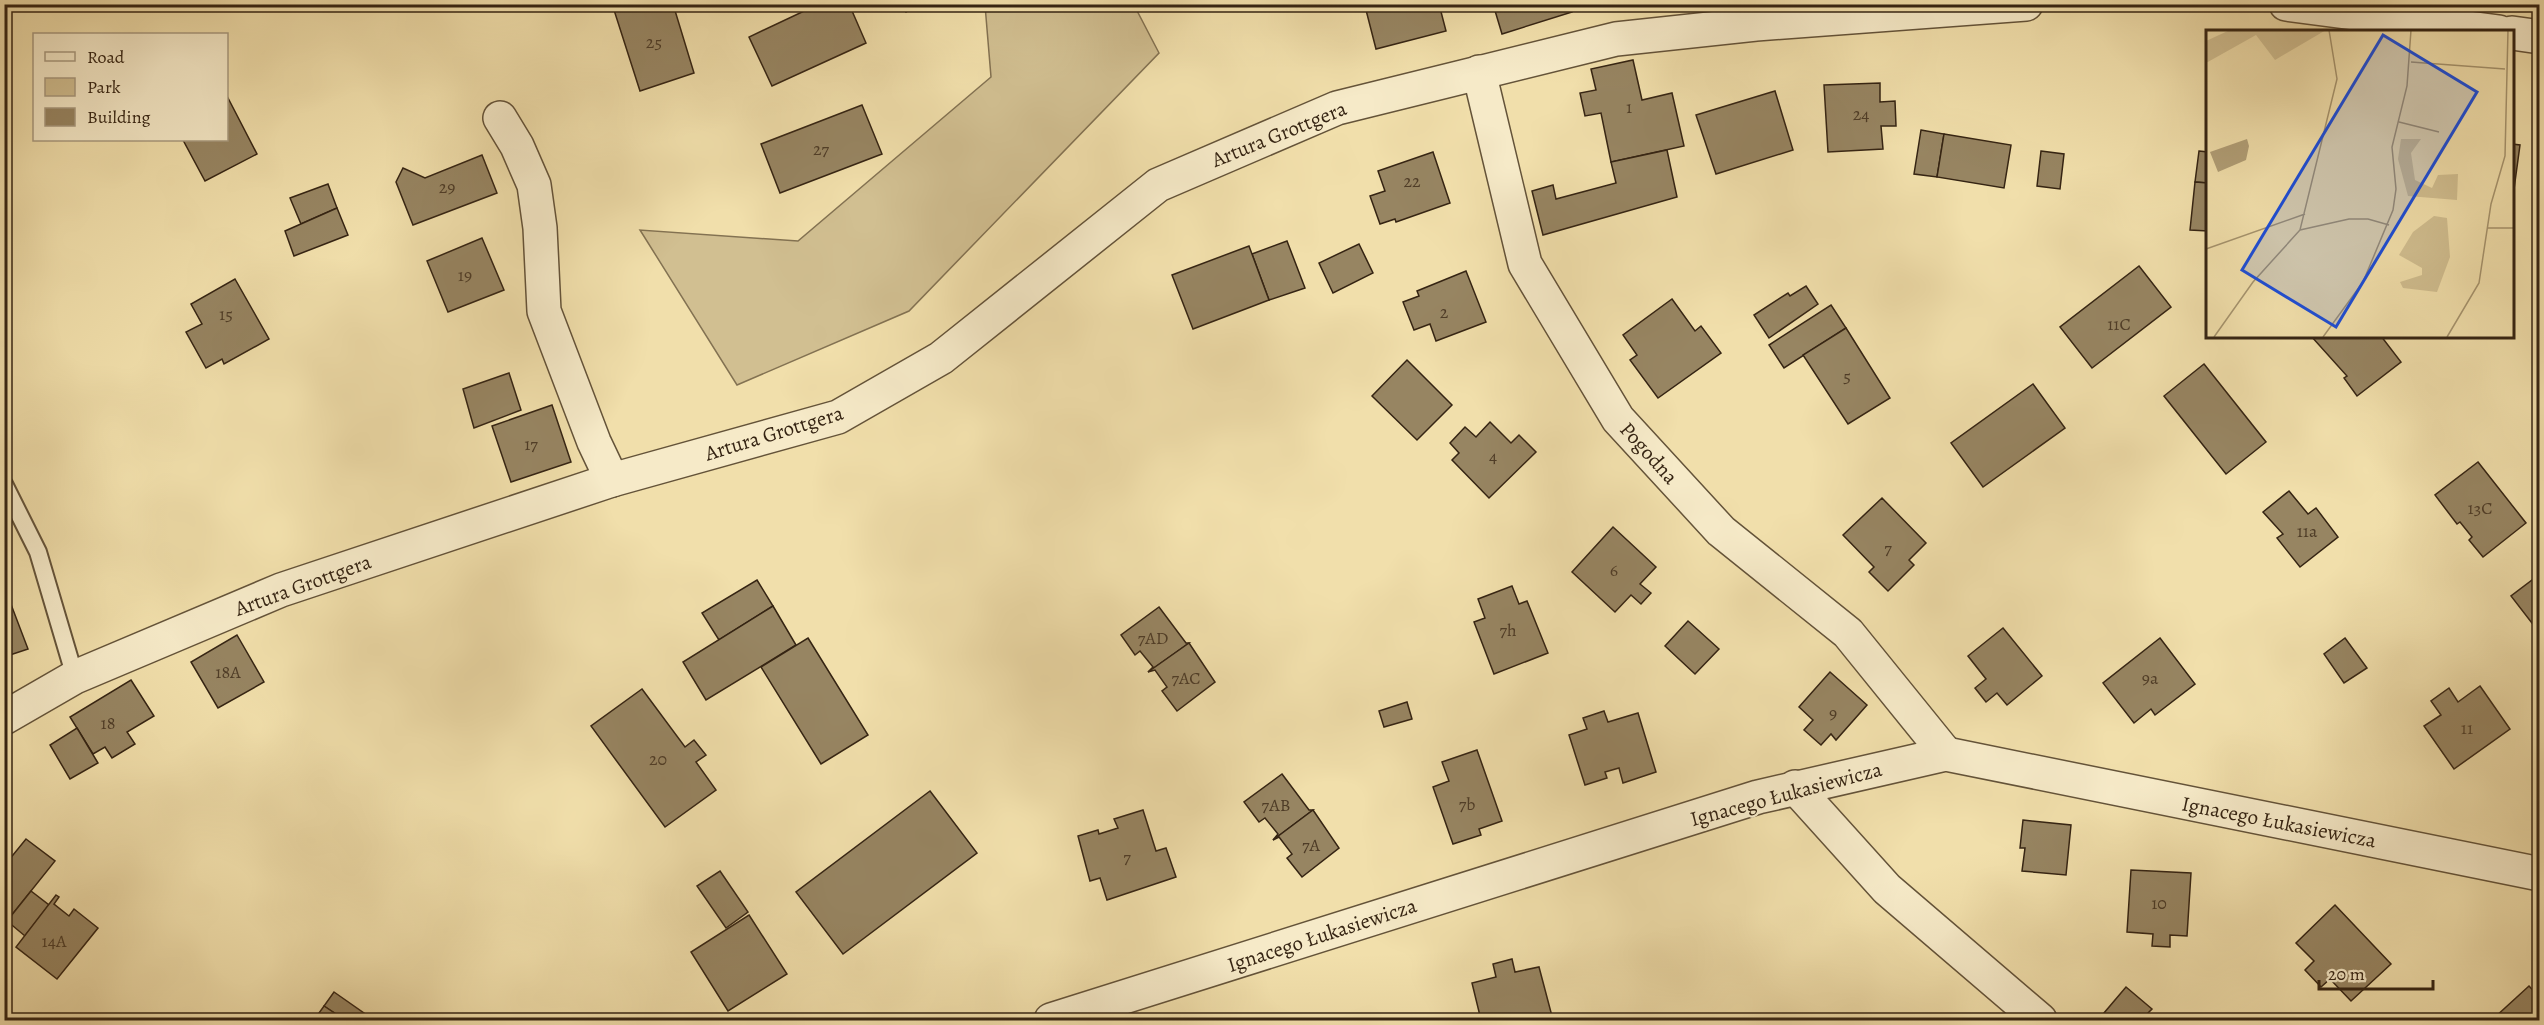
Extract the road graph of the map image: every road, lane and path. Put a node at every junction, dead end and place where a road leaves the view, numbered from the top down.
1 (2026, 4) edge
2 (2286, 4) edge
3 (2484, 30) edge
4 (2514, 33) edge
5 (2540, 37) edge
6 (1479, 72) junction
7 (500, 118) dead end
8 (612, 480) junction
9 (4, 484) edge
10 (75, 677) junction
11 (4, 718) edge
12 (1946, 754) junction
13 (1795, 787) junction
14 (2540, 874) edge
15 (1051, 1020) edge
16 (2040, 1020) edge

1 - 6 street, Artura Grottgera
2 - 3 street
4 - 5 street
6 - 8 street, Artura Grottgera
6 - 12 street, Pogodna
7 - 8 street
8 - 10 street, Artura Grottgera
9 - 10 lane
10 - 11 street, Artura Grottgera
12 - 13 street, Ignacego Łukasiewicza
12 - 14 street, Ignacego Łukasiewicza
13 - 15 street, Ignacego Łukasiewicza
13 - 16 street

